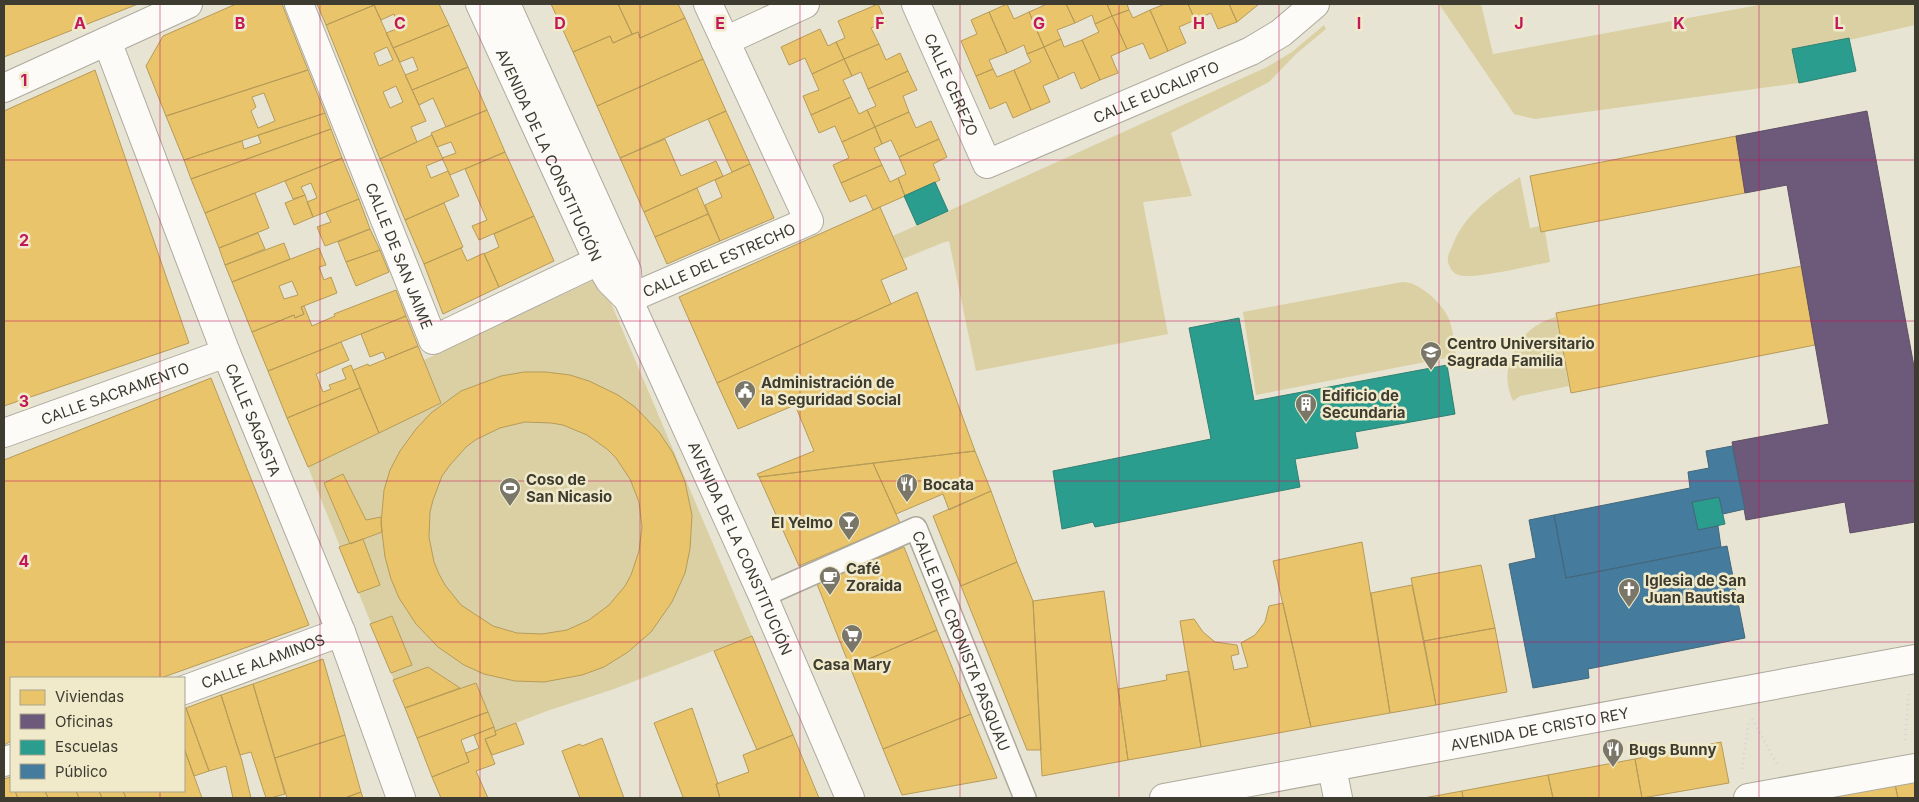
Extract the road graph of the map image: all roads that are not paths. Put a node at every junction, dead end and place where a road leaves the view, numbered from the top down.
1 (299, 4) edge
2 (480, 4) edge
3 (506, 4) edge
4 (708, 4) edge
5 (805, 4) edge
6 (916, 4) edge
7 (1314, 4) edge
8 (179, 6) edge
9 (107, 41) junction
10 (725, 41) junction
11 (4, 88) edge
12 (987, 164) joint
13 (598, 261) junction
14 (628, 299) junction
15 (226, 352) junction
16 (4, 433) edge
17 (763, 596) junction
18 (341, 632) junction
19 (1912, 671) edge
20 (185, 690) edge
21 (1332, 768) junction
22 (1909, 769) edge
23 (401, 798) edge
24 (850, 798) edge
25 (1025, 798) edge
26 (1164, 798) edge
27 (1338, 798) edge
28 (1748, 798) edge

1 - 13 street, CALLE DE SAN JAIME
2 - 13 street, AVENIDA DE LA CONSTITUCIÓN
3 - 14 street, AVENIDA DE LA CONSTITUCIÓN
4 - 10 street
5 - 10 street
6 - 12 street, CALLE CEREZO
7 - 12 street, CALLE EUCALIPTO
8 - 9 street
9 - 11 street
9 - 15 street, CALLE SAGASTA
10 - 14 street, CALLE DEL ESTRECHO
13 - 14 street, AVENIDA DE LA CONSTITUCIÓN
14 - 17 street, AVENIDA DE LA CONSTITUCIÓN
15 - 16 street, CALLE SACRAMENTO
15 - 18 street, CALLE SAGASTA
17 - 24 street, AVENIDA DE LA CONSTITUCIÓN
17 - 25 street, CALLE DEL CRONISTA PASQUAU
18 - 20 street, CALLE ALAMINOS
18 - 23 street, CALLE SAGASTA
19 - 21 street, AVENIDA DE CRISTO REY
21 - 26 street, AVENIDA DE CRISTO REY
21 - 27 street
22 - 28 street

